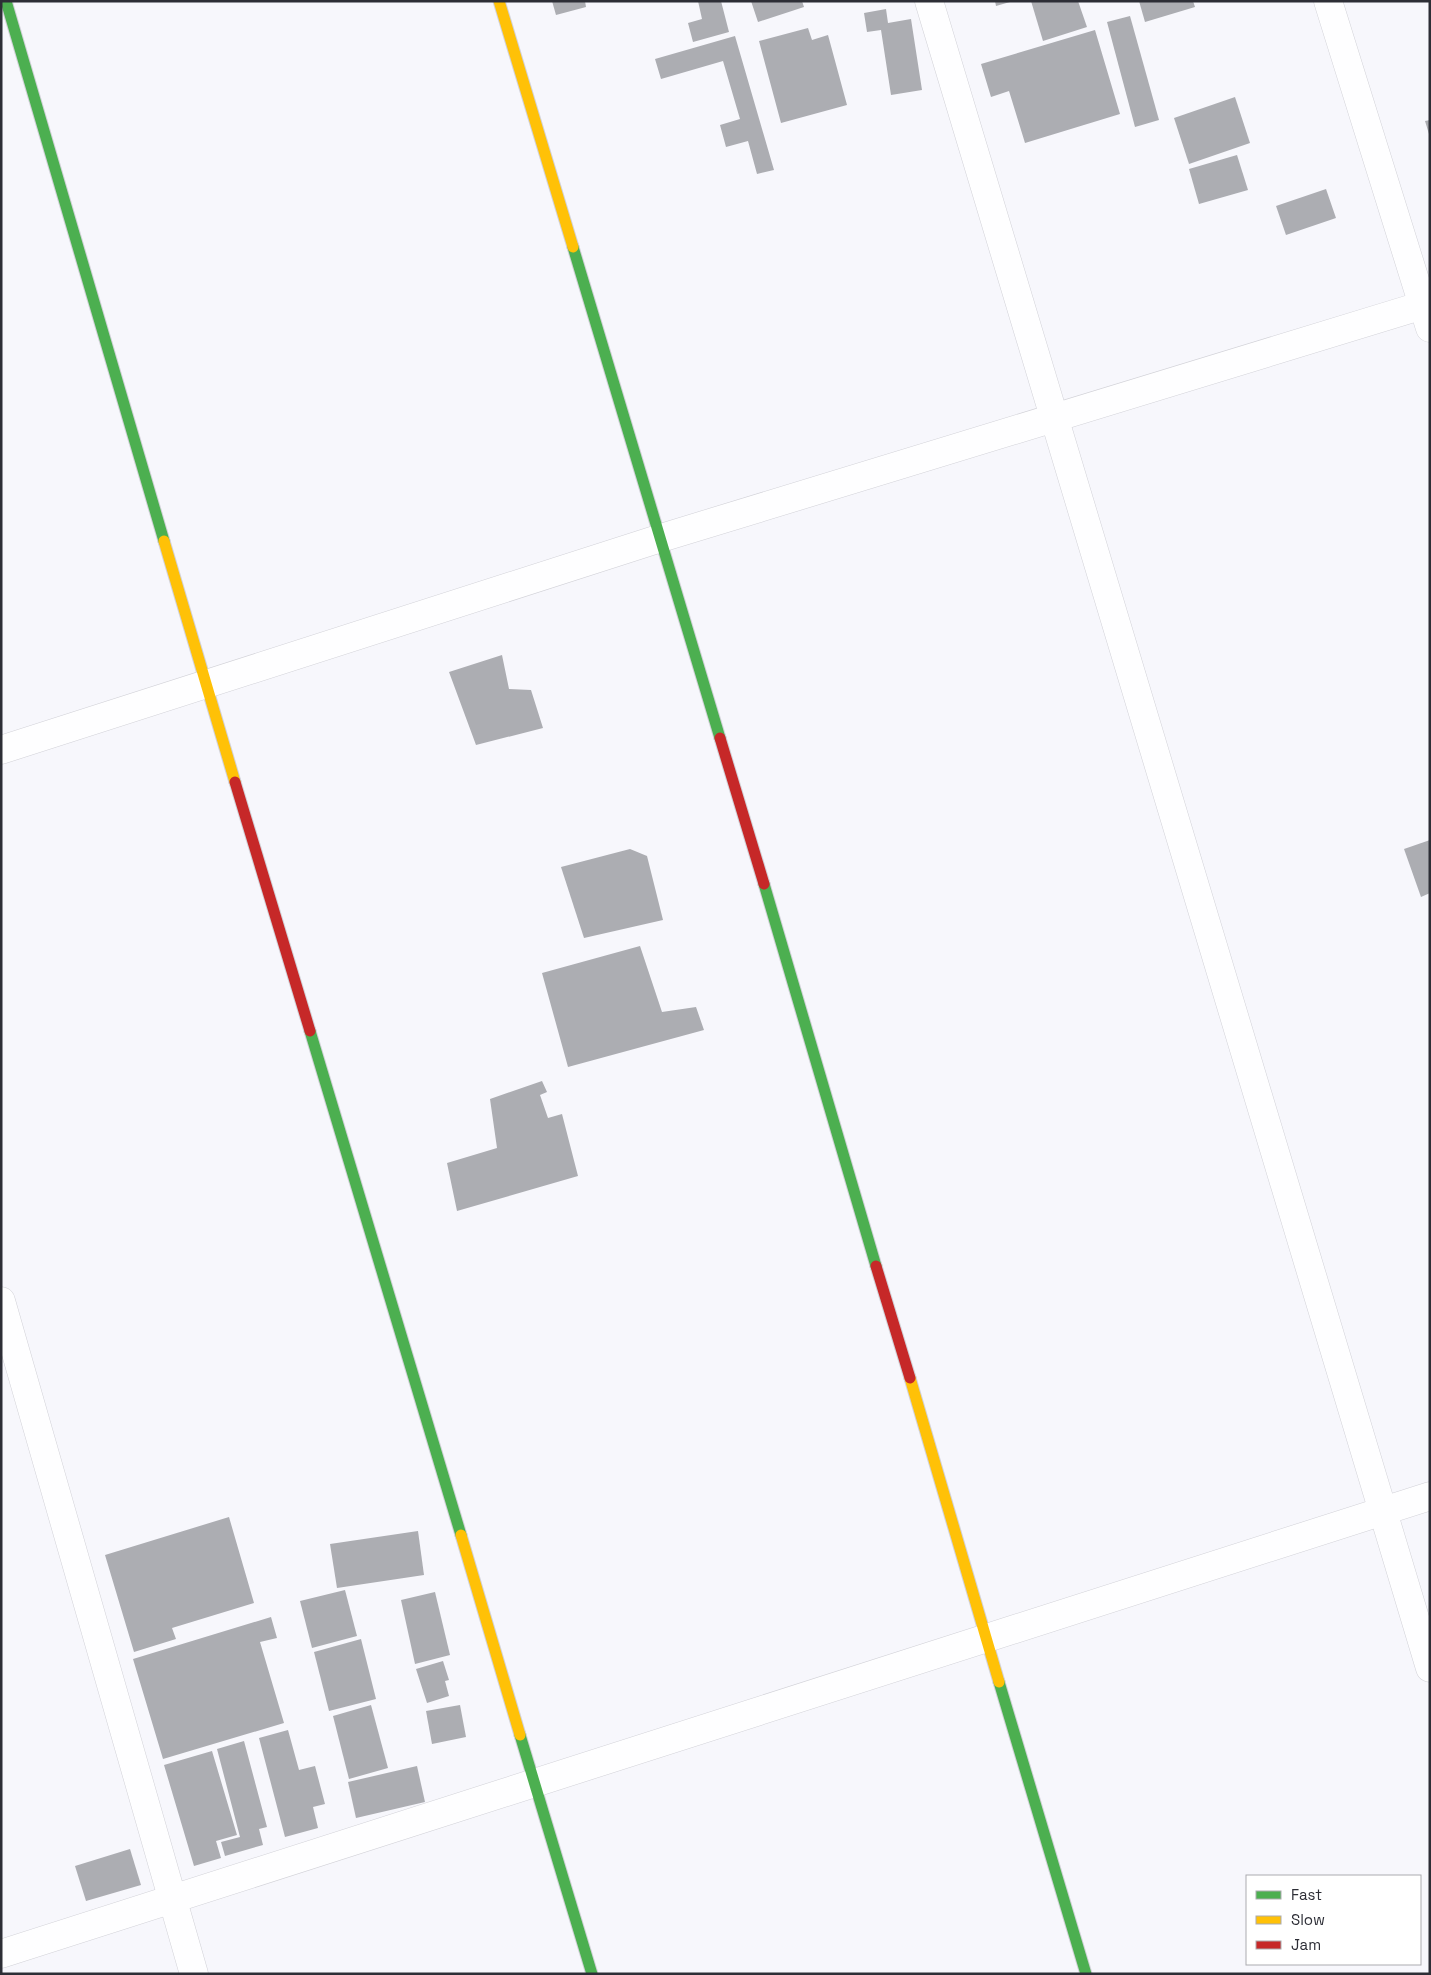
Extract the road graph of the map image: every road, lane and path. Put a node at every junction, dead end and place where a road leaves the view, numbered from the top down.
1 (6, 1) edge
2 (499, 1) edge
3 (929, 1) edge
4 (1328, 1) edge
5 (1427, 311) edge
6 (1053, 417) junction
7 (661, 538) junction
8 (206, 684) junction
9 (1, 750) edge
10 (1, 1301) edge
11 (1430, 1496) edge
12 (1383, 1512) junction
13 (987, 1639) junction
14 (1430, 1668) edge
15 (535, 1783) junction
16 (172, 1899) junction
17 (1, 1954) edge
18 (194, 1974) edge
19 (592, 1974) edge
20 (1086, 1974) edge

1 - 8 street
2 - 7 street
3 - 6 street
4 - 5 street
5 - 6 street
6 - 7 street
6 - 12 street
7 - 8 street
7 - 13 street
8 - 9 street
8 - 15 street
10 - 16 street
11 - 12 street
12 - 13 street
12 - 14 street
13 - 15 street
13 - 20 street
15 - 16 street
15 - 19 street
16 - 17 street
16 - 18 street

